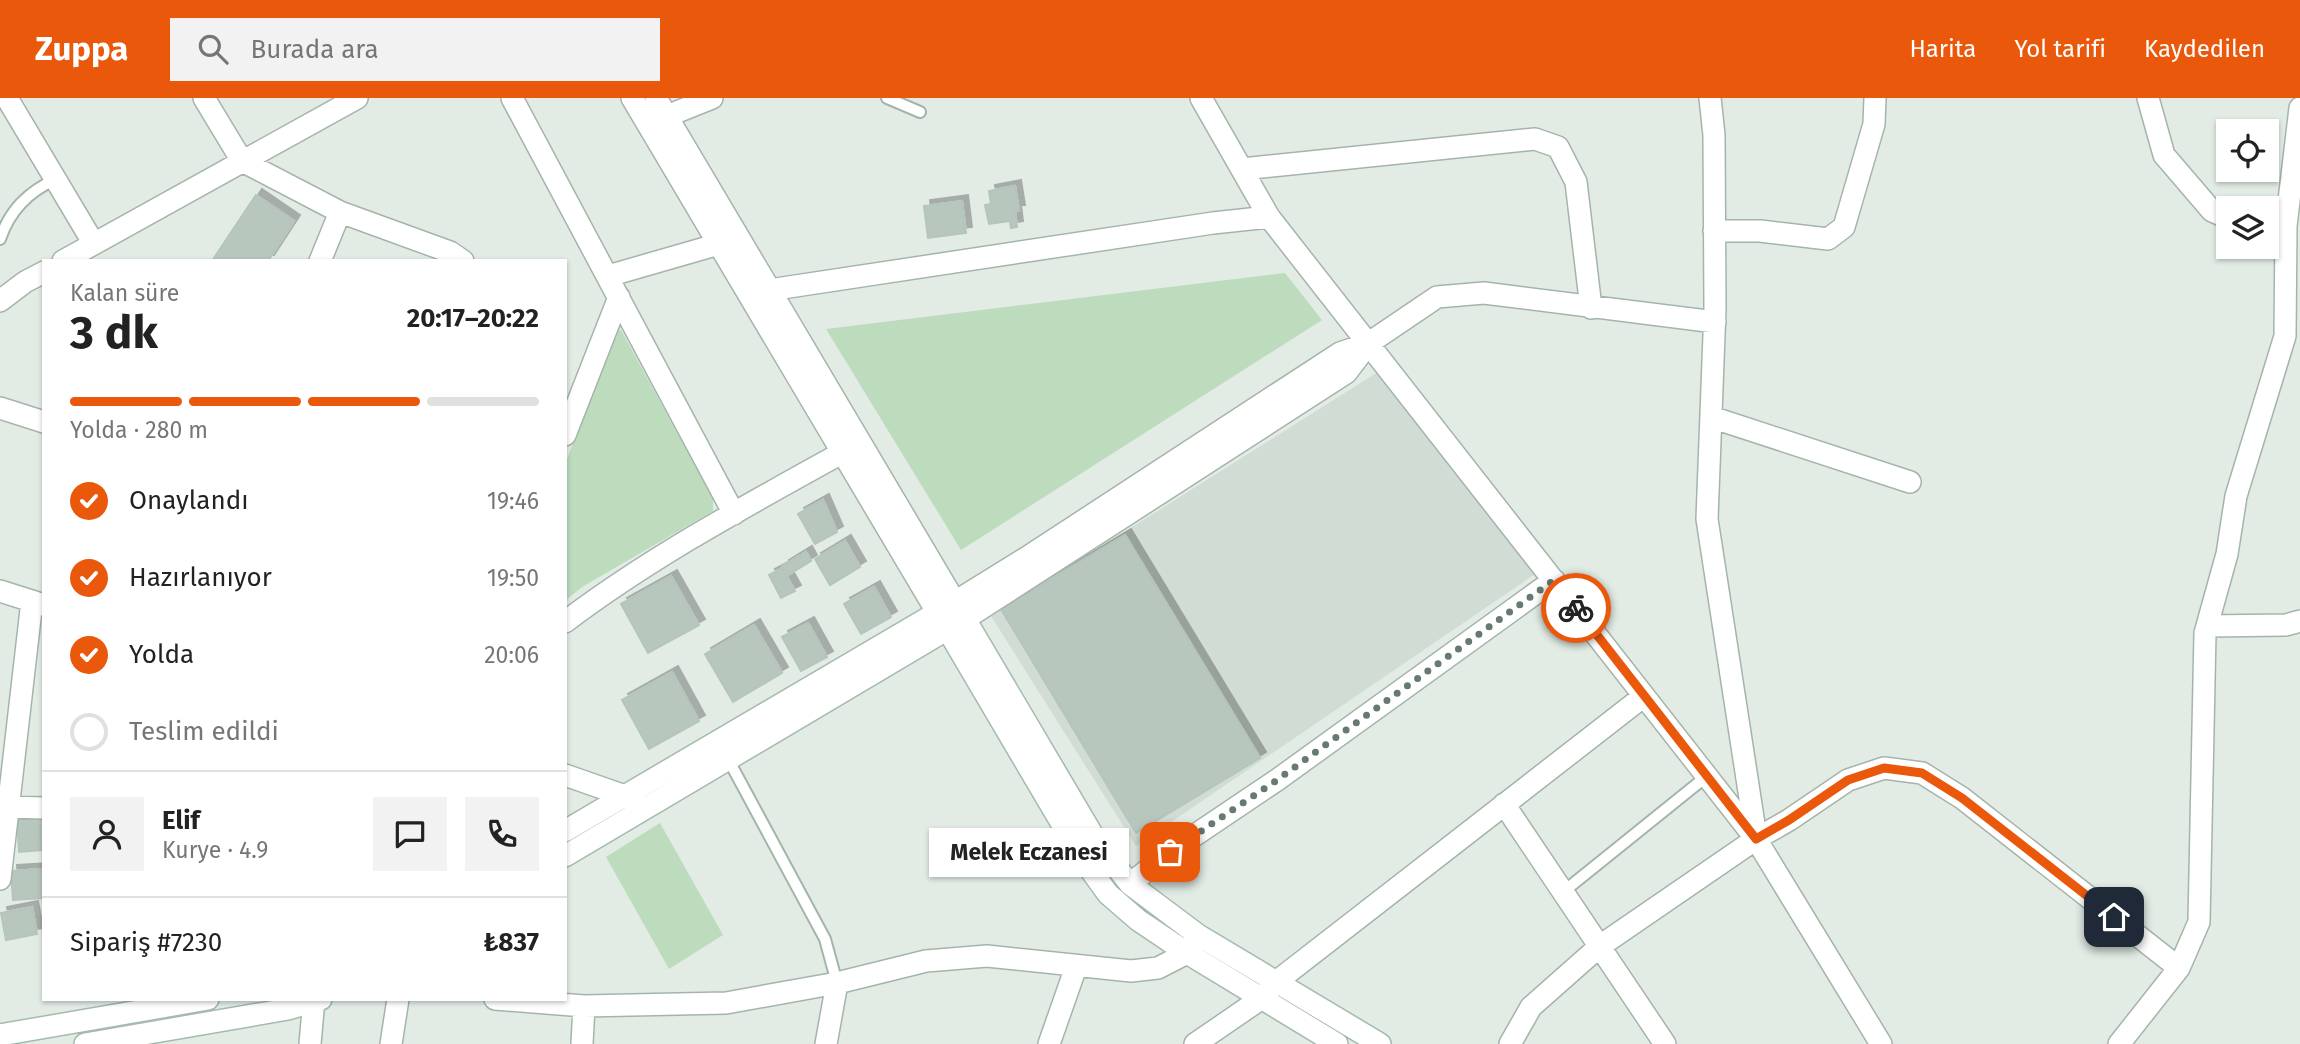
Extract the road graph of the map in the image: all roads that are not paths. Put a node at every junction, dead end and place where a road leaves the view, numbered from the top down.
1 (7, 98) edge
2 (204, 98) edge
3 (357, 98) edge
4 (512, 98) edge
5 (632, 98) edge
6 (712, 98) edge
7 (887, 98) edge
8 (1201, 98) edge
9 (1209, 98) edge
10 (1710, 98) edge
11 (1875, 98) edge
12 (2148, 98) edge
13 (661, 107) edge
14 (2300, 108) edge
15 (920, 112) dead end
16 (242, 161) junction
17 (1242, 169) junction
18 (55, 179) junction
19 (340, 212) junction
20 (2216, 213) edge
21 (1269, 217) junction
22 (1714, 231) junction
23 (2285, 233) edge
24 (0, 239) edge
25 (94, 244) junction
26 (719, 244) junction
27 (67, 259) edge
28 (321, 259) edge
29 (460, 259) edge
30 (42, 273) edge
31 (608, 276) junction
32 (761, 295) junction
33 (619, 297) junction
34 (0, 301) edge
35 (1591, 308) junction
36 (2293, 309) edge
37 (1715, 322) junction
38 (1369, 343) junction
39 (0, 408) edge
40 (1711, 417) junction
41 (42, 421) edge
42 (567, 430) edge
43 (852, 448) junction
44 (1910, 482) dead end
45 (734, 514) junction
46 (1554, 580) junction
47 (0, 591) edge
48 (38, 603) edge
49 (951, 616) junction
50 (567, 621) edge
51 (2300, 621) edge
52 (2207, 626) junction
53 (1644, 696) junction
54 (728, 759) junction
55 (567, 776) edge
56 (1707, 776) junction
57 (625, 796) junction
58 (1504, 804) junction
59 (9, 807) junction
60 (42, 808) edge
61 (644, 809) junction
62 (567, 830) edge
63 (1756, 839) junction
64 (567, 855) edge
65 (0, 879) edge
66 (1130, 884) junction
67 (1563, 892) junction
68 (1193, 944) junction
69 (1600, 946) junction
70 (1076, 967) junction
71 (2179, 968) junction
72 (1276, 982) junction
73 (837, 983) junction
74 (1262, 998) junction
75 (196, 1001) edge
76 (312, 1001) edge
77 (317, 1001) edge
78 (398, 1001) edge
79 (520, 1001) edge
80 (584, 1006) junction
81 (0, 1035) edge
82 (1325, 1041) edge
83 (85, 1044) edge
84 (310, 1044) edge
85 (391, 1044) edge
86 (582, 1044) edge
87 (826, 1044) edge
88 (1049, 1044) edge
89 (1195, 1044) edge
90 (1380, 1044) edge
91 (1510, 1044) edge
92 (1665, 1044) edge
93 (1881, 1044) edge
94 (2119, 1044) edge

1 - 18 street
2 - 16 street
3 - 16 street
4 - 31 street
5 - 26 street
6 - 13 street
7 - 15 lane
8 - 9 street
8 - 17 street
10 - 22 street
11 - 22 street
12 - 20 street
13 - 32 street
14 - 23 street
16 - 19 street
16 - 25 street
17 - 21 street
17 - 35 street
18 - 24 lane
18 - 25 street
19 - 28 street
19 - 29 street
21 - 32 street
21 - 38 street
22 - 37 street
23 - 36 street
25 - 27 street
26 - 31 street
26 - 32 street
30 - 34 street
31 - 33 street
32 - 43 street
33 - 42 street
33 - 45 street
35 - 37 street
35 - 38 street
36 - 52 street
37 - 40 street
38 - 46 street
38 - 49 street
39 - 41 street
40 - 44 street
40 - 63 street
43 - 45 street
43 - 49 street
45 - 50 street
46 - 53 street
46 - 66 street
47 - 48 street
48 - 59 street
49 - 54 street
49 - 57 street
49 - 66 street
49 - 68 street
51 - 52 street
52 - 71 street
53 - 56 street
53 - 58 street
54 - 61 street
54 - 73 lane
55 - 57 street
56 - 63 street
56 - 67 lane
57 - 61 street
57 - 62 street
58 - 67 street
58 - 72 street
59 - 60 street
59 - 65 street
61 - 64 street
63 - 69 street
63 - 71 street
63 - 93 street
66 - 68 street
67 - 69 street
68 - 70 street
68 - 72 street
68 - 74 street
69 - 91 street
69 - 92 street
70 - 73 street
70 - 88 street
71 - 94 street
72 - 74 street
72 - 90 street
73 - 80 street
73 - 87 street
74 - 82 street
74 - 89 street
75 - 81 street
76 - 83 street
77 - 84 street
78 - 85 street
79 - 80 street
80 - 86 street

